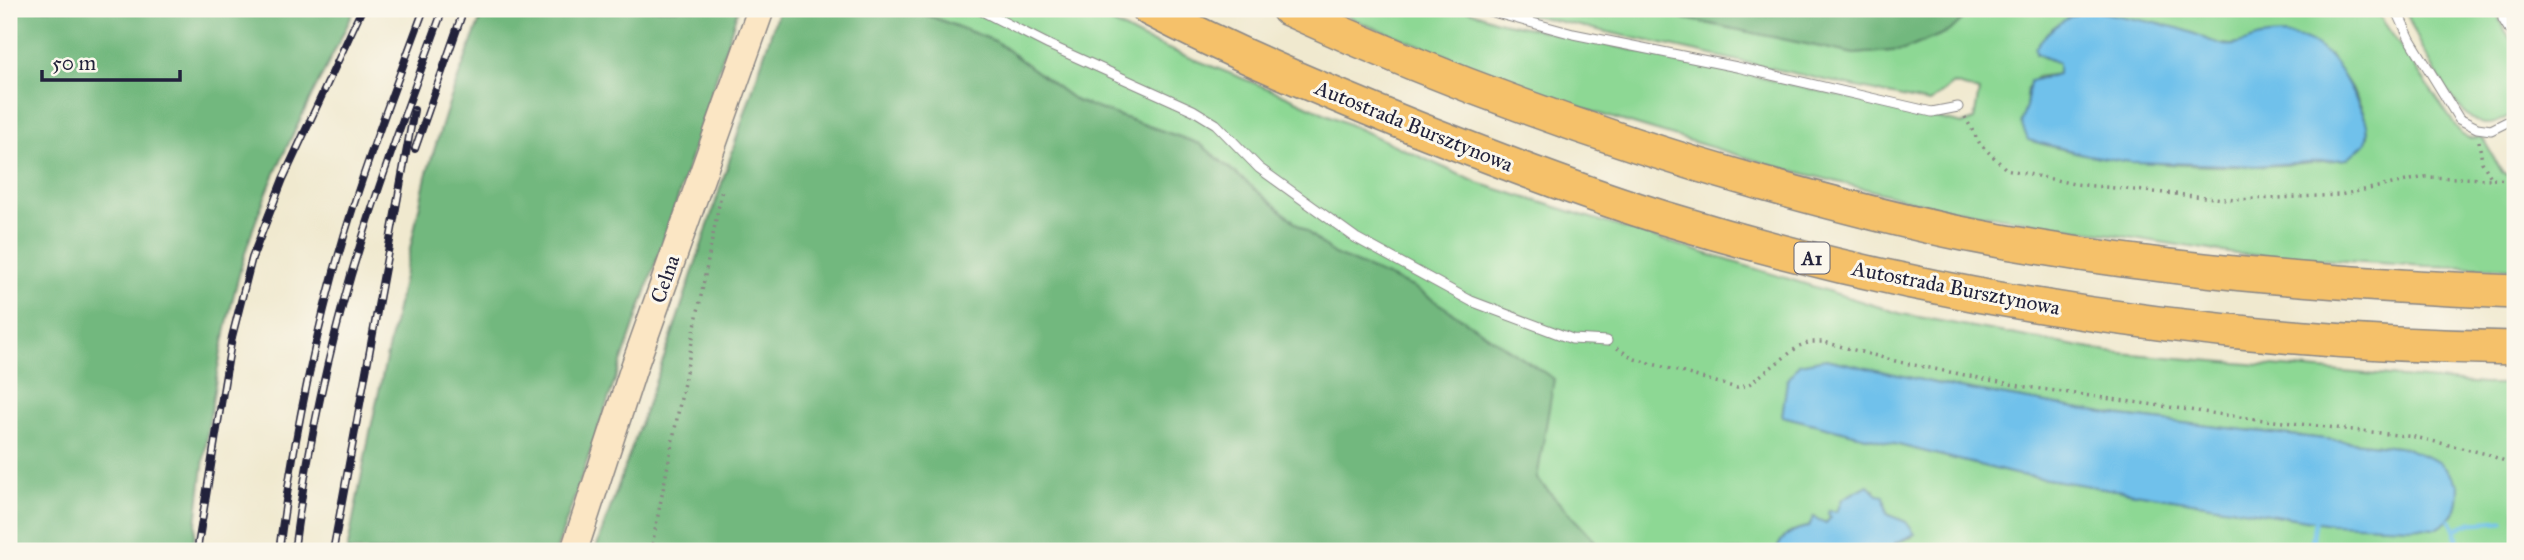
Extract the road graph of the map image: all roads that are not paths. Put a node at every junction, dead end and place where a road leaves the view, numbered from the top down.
1 (761, 9) edge
2 (978, 9) edge
3 (1149, 9) edge
4 (1288, 9) edge
5 (1482, 9) edge
6 (2396, 9) edge
7 (2502, 9) edge
8 (2515, 39) edge
9 (1958, 107) road end
10 (2515, 118) edge
11 (2515, 292) edge
12 (1607, 341) road end
13 (2515, 348) edge
14 (574, 551) edge

1 - 14 street, Celna
2 - 12 lane
3 - 13 highway, Autostrada Bursztynowa / A1
4 - 11 highway
5 - 9 lane
6 - 10 lane
7 - 8 lane

